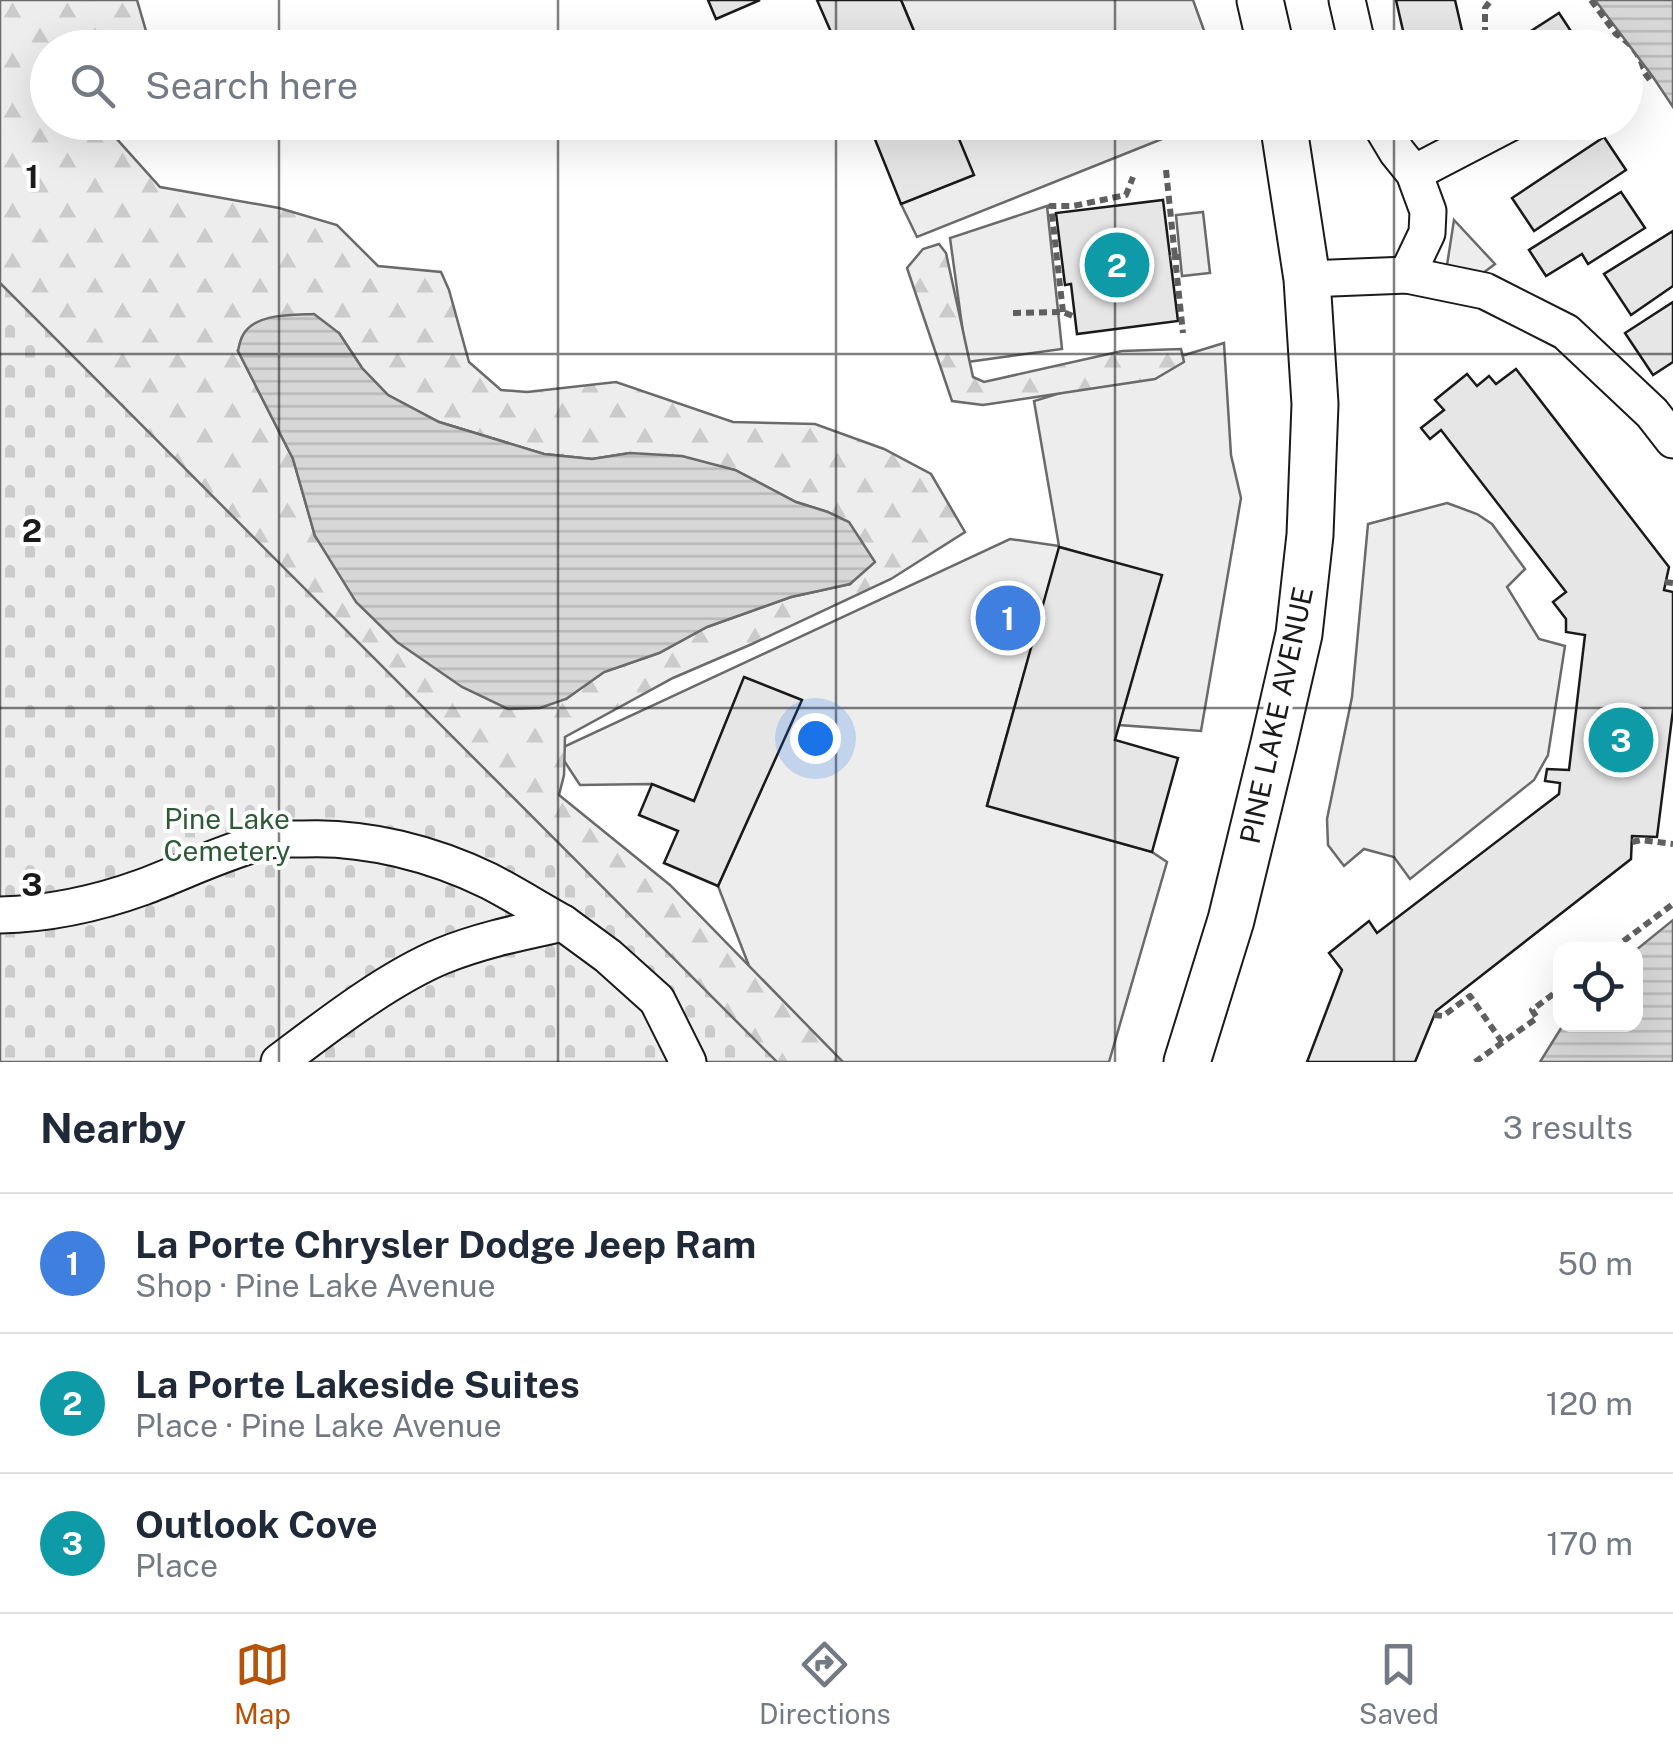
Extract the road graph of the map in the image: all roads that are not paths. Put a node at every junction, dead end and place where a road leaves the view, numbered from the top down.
1 (1260, 0) edge
2 (1347, 0) edge
3 (1268, 30) edge
4 (1354, 30) edge
5 (1286, 140) edge
6 (1390, 140) edge
7 (1477, 140) edge
8 (1414, 173) junction
9 (1407, 275) junction
10 (1307, 279) junction
11 (1673, 440) edge
12 (0, 916) edge
13 (563, 923) junction
14 (278, 1062) edge
15 (688, 1062) edge
16 (1186, 1062) edge

1 - 3 main road
2 - 4 street
5 - 10 main road, PINE LAKE AVENUE
6 - 8 street
7 - 8 street
8 - 9 street
9 - 10 street
9 - 11 street
10 - 16 main road, PINE LAKE AVENUE
12 - 13 street
13 - 14 street
13 - 15 street

